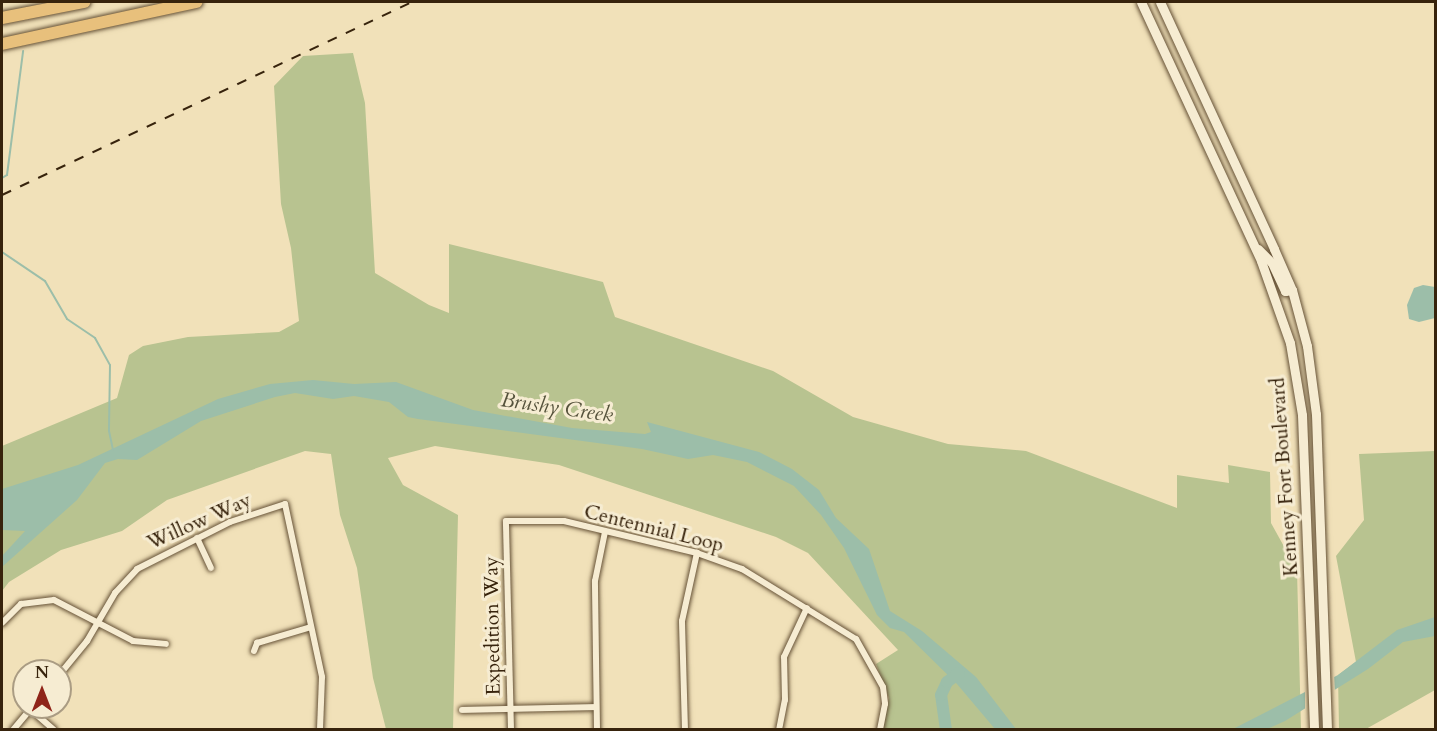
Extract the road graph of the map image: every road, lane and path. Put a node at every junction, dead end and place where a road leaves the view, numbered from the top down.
1 (84, 2) edge
2 (197, 2) edge
3 (1141, 2) edge
4 (1160, 2) edge
5 (2, 18) edge
6 (2, 44) edge
7 (1252, 243) junction
8 (1292, 290) junction
9 (506, 521) joint
10 (605, 532) junction
11 (196, 538) junction
12 (698, 553) junction
13 (211, 568) dead end
14 (807, 608) junction
15 (2, 622) edge
16 (97, 622) junction
17 (310, 627) junction
18 (166, 644) dead end
19 (255, 651) dead end
20 (71, 659) edge
21 (595, 706) junction
22 (510, 709) junction
23 (462, 710) dead end
24 (320, 729) edge
25 (511, 729) edge
26 (597, 729) edge
27 (685, 729) edge
28 (779, 729) edge
29 (880, 729) edge
30 (1314, 729) edge
31 (1327, 729) edge

1 - 5 highway
2 - 6 highway
3 - 7 main road, Kenney Fort Boulevard
4 - 8 main road, Kenney Fort Boulevard
7 - 8 main road
7 - 30 main road, Kenney Fort Boulevard
8 - 31 main road, Kenney Fort Boulevard
9 - 10 street, Centennial Loop
9 - 22 street, Expedition Way
10 - 12 street, Centennial Loop
10 - 21 street
11 - 13 street
11 - 16 street, Willow Way
11 - 17 street, Willow Way
12 - 14 street, Centennial Loop
12 - 27 street
14 - 28 street
14 - 29 street, Centennial Loop
15 - 16 street
16 - 18 street
16 - 20 street, Willow Way
17 - 19 street
17 - 24 street, Willow Way
21 - 22 street
21 - 26 street
22 - 23 street
22 - 25 street, Expedition Way

